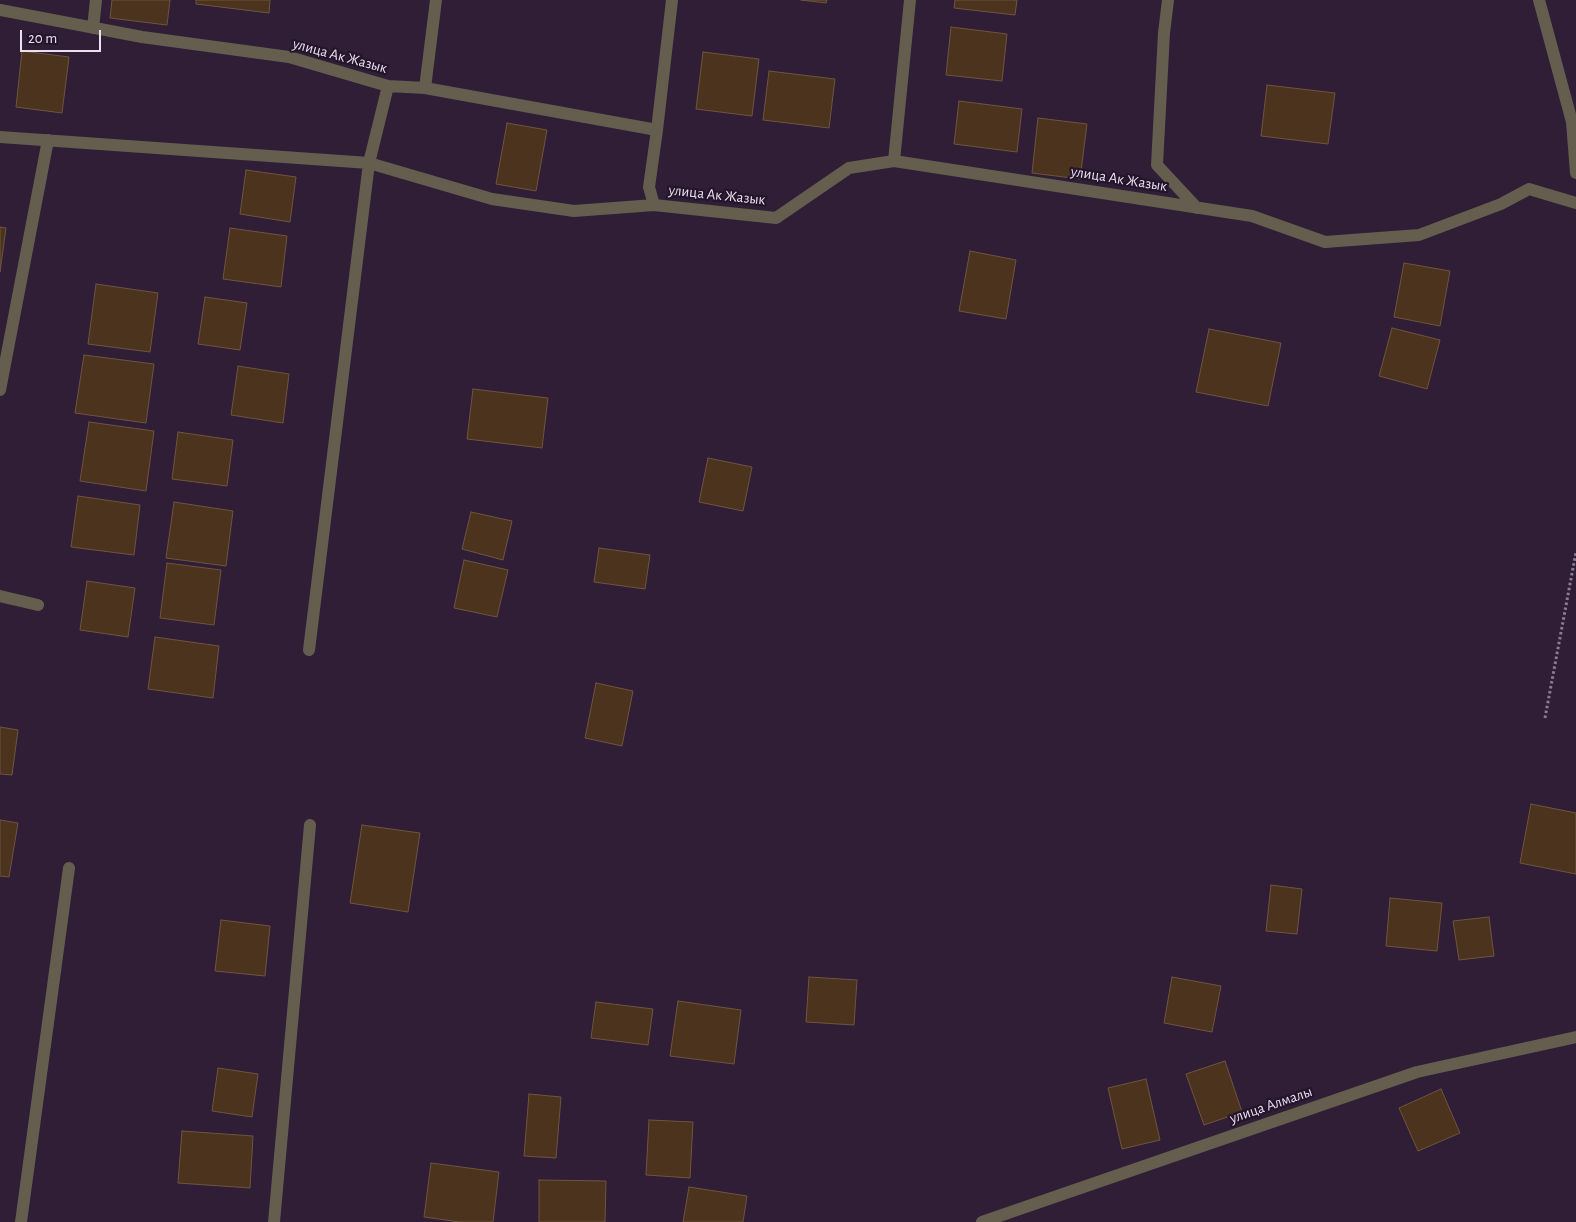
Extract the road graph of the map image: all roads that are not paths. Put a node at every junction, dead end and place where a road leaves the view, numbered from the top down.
1 (96, 0) edge
2 (436, 0) edge
3 (672, 0) edge
4 (910, 0) edge
5 (1168, 0) edge
6 (1539, 0) edge
7 (0, 10) edge
8 (93, 28) junction
9 (388, 86) junction
10 (425, 88) junction
11 (657, 130) junction
12 (0, 137) edge
13 (48, 140) junction
14 (894, 161) junction
15 (369, 163) junction
16 (1576, 173) edge
17 (1576, 202) edge
18 (654, 205) junction
19 (1198, 208) junction
20 (0, 390) edge
21 (0, 596) edge
22 (38, 605) dead end
23 (309, 650) dead end
24 (310, 825) dead end
25 (69, 868) dead end
26 (1576, 1037) edge
27 (21, 1222) edge
28 (274, 1222) edge
29 (982, 1222) edge

1 - 8 street
2 - 10 street
3 - 11 street
4 - 14 street
5 - 19 street
6 - 16 street
7 - 8 street, улица Ак Жазык
8 - 9 street, улица Ак Жазык
9 - 10 street, улица Ак Жазык
9 - 15 street
10 - 11 street, улица Ак Жазык
11 - 18 street, улица Ак Жазык
12 - 13 street
13 - 15 street
13 - 20 street
14 - 18 street, улица Ак Жазык
14 - 19 street, улица Ак Жазык
15 - 18 street
15 - 23 street
17 - 19 street, улица Ак Жазык
21 - 22 street
24 - 28 street
25 - 27 street
26 - 29 street, улица Алмалы

